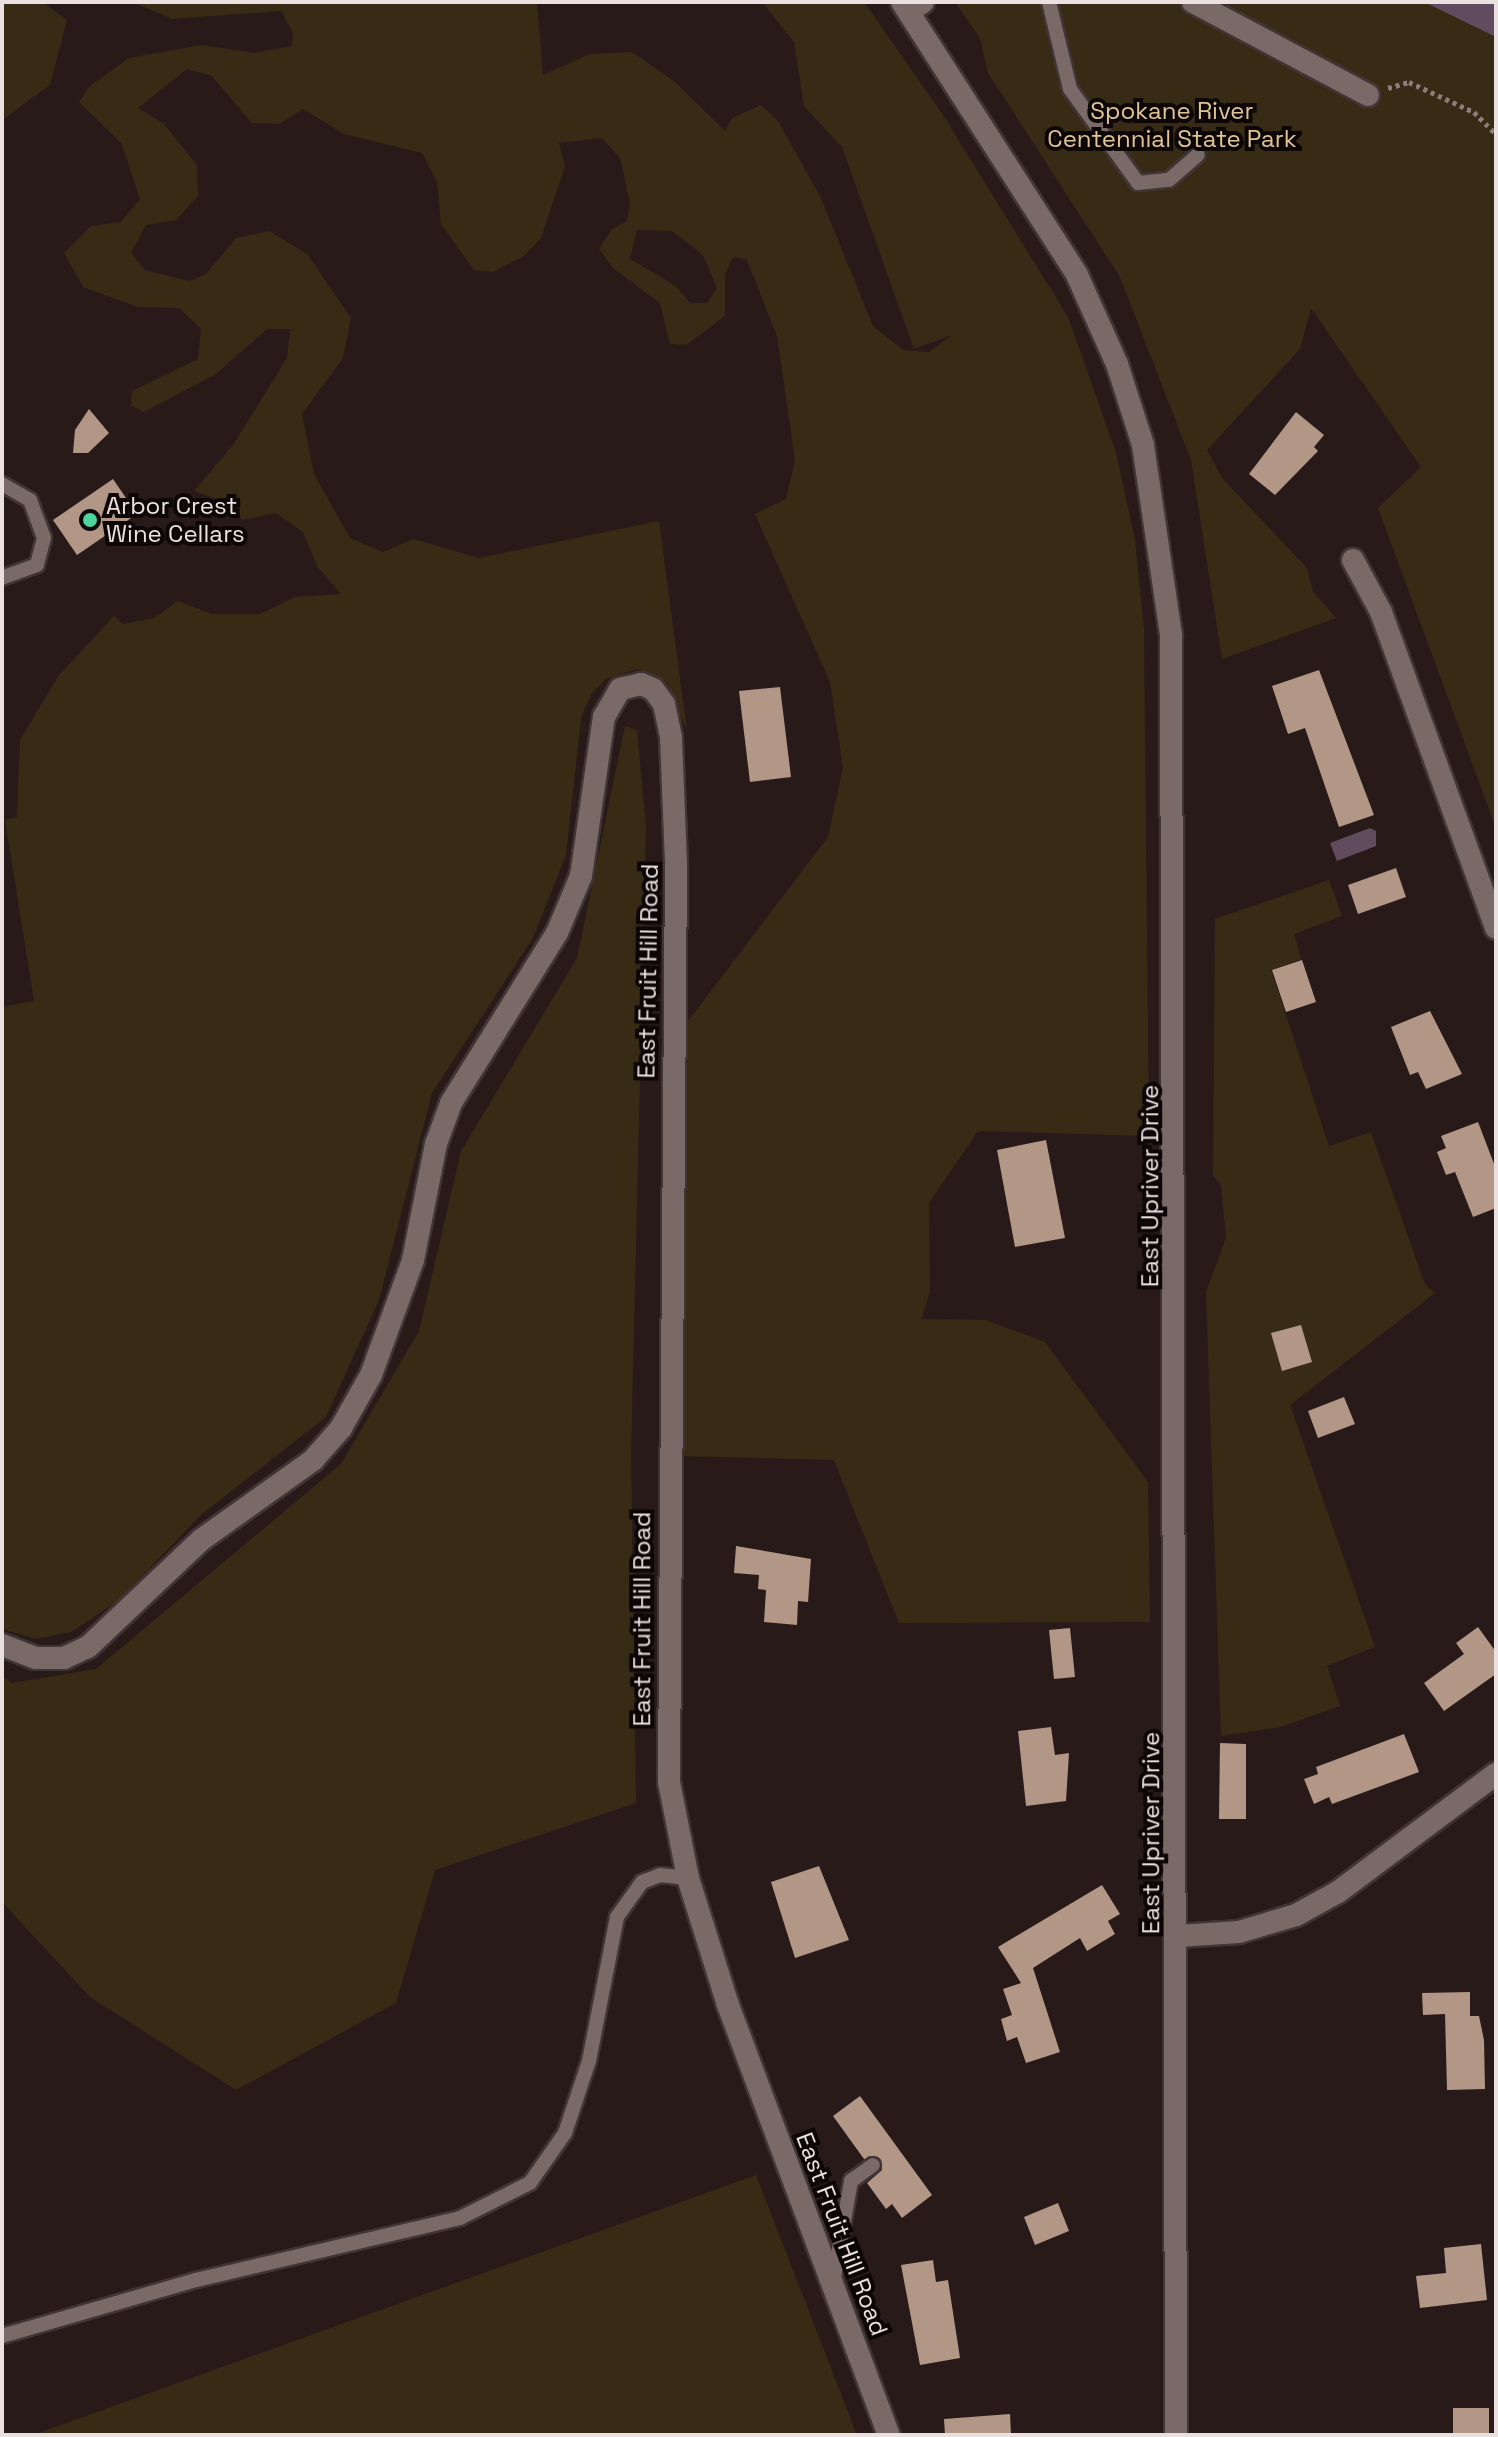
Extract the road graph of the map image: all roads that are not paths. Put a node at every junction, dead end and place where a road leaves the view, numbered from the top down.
1 (1049, 2) edge
2 (1193, 2) edge
3 (911, 5) edge
4 (1368, 95) road end
5 (1198, 155) dead end
6 (2, 484) edge
7 (1353, 560) dead end
8 (2, 578) edge
9 (1496, 928) edge
10 (2, 1645) edge
11 (1495, 1776) edge
12 (688, 1878) junction
13 (1178, 1936) junction
14 (873, 2165) dead end
15 (833, 2284) junction
16 (2, 2336) edge
17 (889, 2435) edge
18 (1176, 2435) edge

1 - 5 lane
2 - 4 street
3 - 13 street, East Upriver Drive
6 - 8 lane
7 - 9 street
10 - 12 street, East Fruit Hill Road
11 - 13 street
12 - 15 street, East Fruit Hill Road
12 - 16 lane
13 - 18 street, East Upriver Drive
14 - 15 lane
15 - 17 street, East Fruit Hill Road

